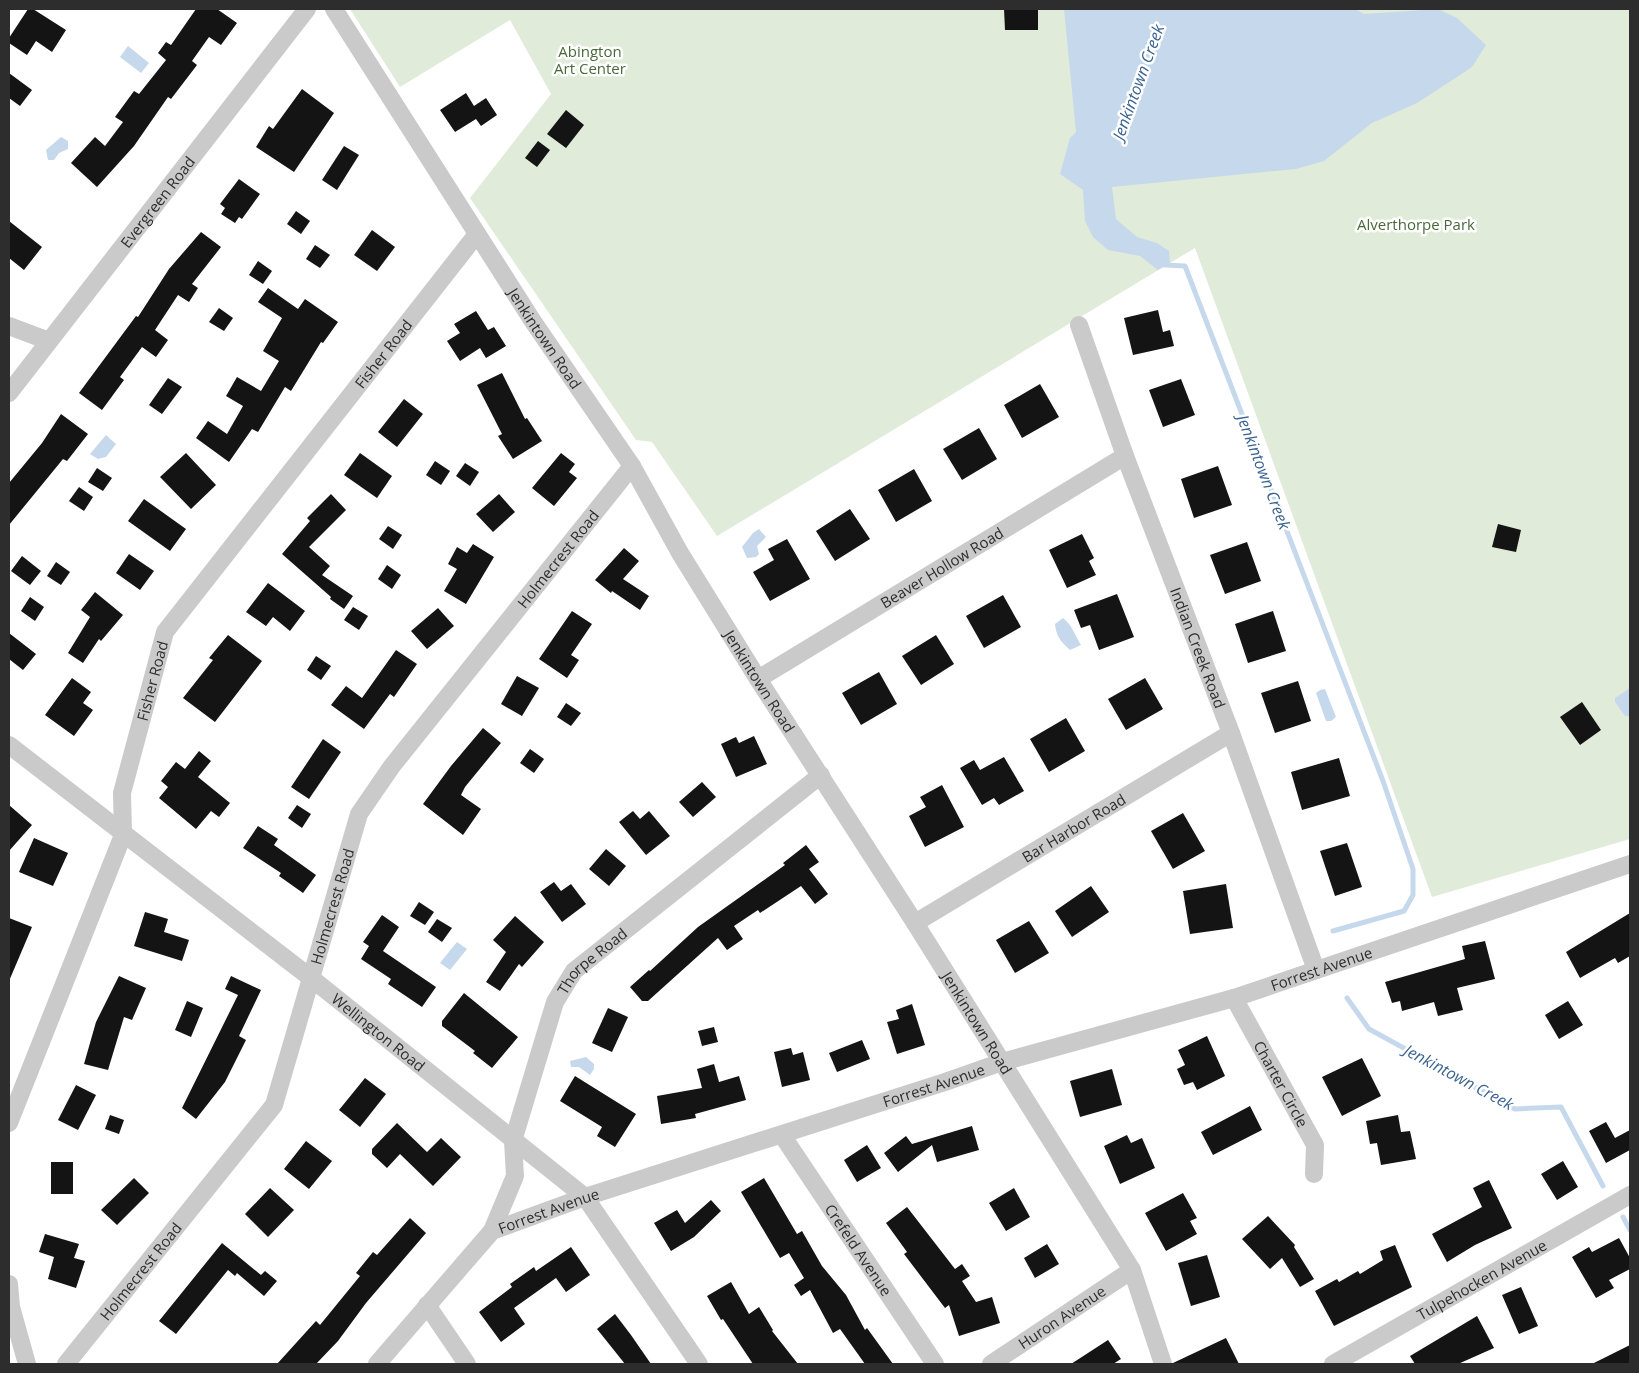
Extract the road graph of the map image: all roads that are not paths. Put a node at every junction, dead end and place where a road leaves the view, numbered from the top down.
1 (307, 9) edge
2 (334, 9) edge
3 (477, 234) junction
4 (1079, 325) dead end
5 (9, 326) edge
6 (49, 341) junction
7 (9, 394) edge
8 (1125, 456) junction
9 (632, 466) junction
10 (758, 679) junction
11 (1231, 733) junction
12 (9, 746) edge
13 (821, 775) junction
14 (122, 835) junction
15 (1630, 864) edge
16 (915, 923) junction
17 (1316, 970) junction
18 (311, 978) junction
19 (1234, 998) junction
20 (1002, 1062) junction
21 (9, 1123) edge
22 (782, 1135) junction
23 (513, 1140) junction
24 (1314, 1174) dead end
25 (1630, 1195) edge
26 (585, 1197) junction
27 (492, 1230) junction
28 (1132, 1270) junction
29 (9, 1284) edge
30 (427, 1305) junction
31 (27, 1364) edge
32 (66, 1364) edge
33 (377, 1364) edge
34 (466, 1364) edge
35 (699, 1364) edge
36 (935, 1364) edge
37 (991, 1364) edge
38 (1163, 1364) edge
39 (1333, 1364) edge

1 - 6 street, Evergreen Road
2 - 3 street, Jenkintown Road
3 - 9 street, Jenkintown Road
3 - 14 street, Fisher Road
4 - 8 street, Indian Creek Road
5 - 6 street
6 - 7 street, Evergreen Road
8 - 10 street, Beaver Hollow Road
8 - 11 street, Indian Creek Road
9 - 10 street, Jenkintown Road
9 - 18 street, Holmecrest Road
10 - 13 street, Jenkintown Road
11 - 16 street, Bar Harbor Road
11 - 17 street, Indian Creek Road
12 - 14 street, Wellington Road
13 - 16 street, Jenkintown Road
13 - 23 street, Thorpe Road
14 - 18 street, Wellington Road
14 - 21 street, Fisher Road
15 - 17 street, Forrest Avenue
16 - 20 street, Jenkintown Road
17 - 19 street, Forrest Avenue
18 - 23 street, Wellington Road
18 - 32 street, Holmecrest Road
19 - 20 street, Forrest Avenue
19 - 24 street, Charter Circle
20 - 22 street, Forrest Avenue
20 - 28 street, Jenkintown Road
22 - 26 street, Forrest Avenue
22 - 36 street, Crefeld Avenue
23 - 26 street, Wellington Road
23 - 27 street, Thorpe Road
25 - 39 street, Tulpehocken Avenue
26 - 27 street, Forrest Avenue
26 - 35 street, Wellington Road
27 - 30 street, Forrest Avenue
28 - 37 street, Huron Avenue
28 - 38 street, Jenkintown Road
29 - 31 street
30 - 33 street, Forrest Avenue
30 - 34 street

